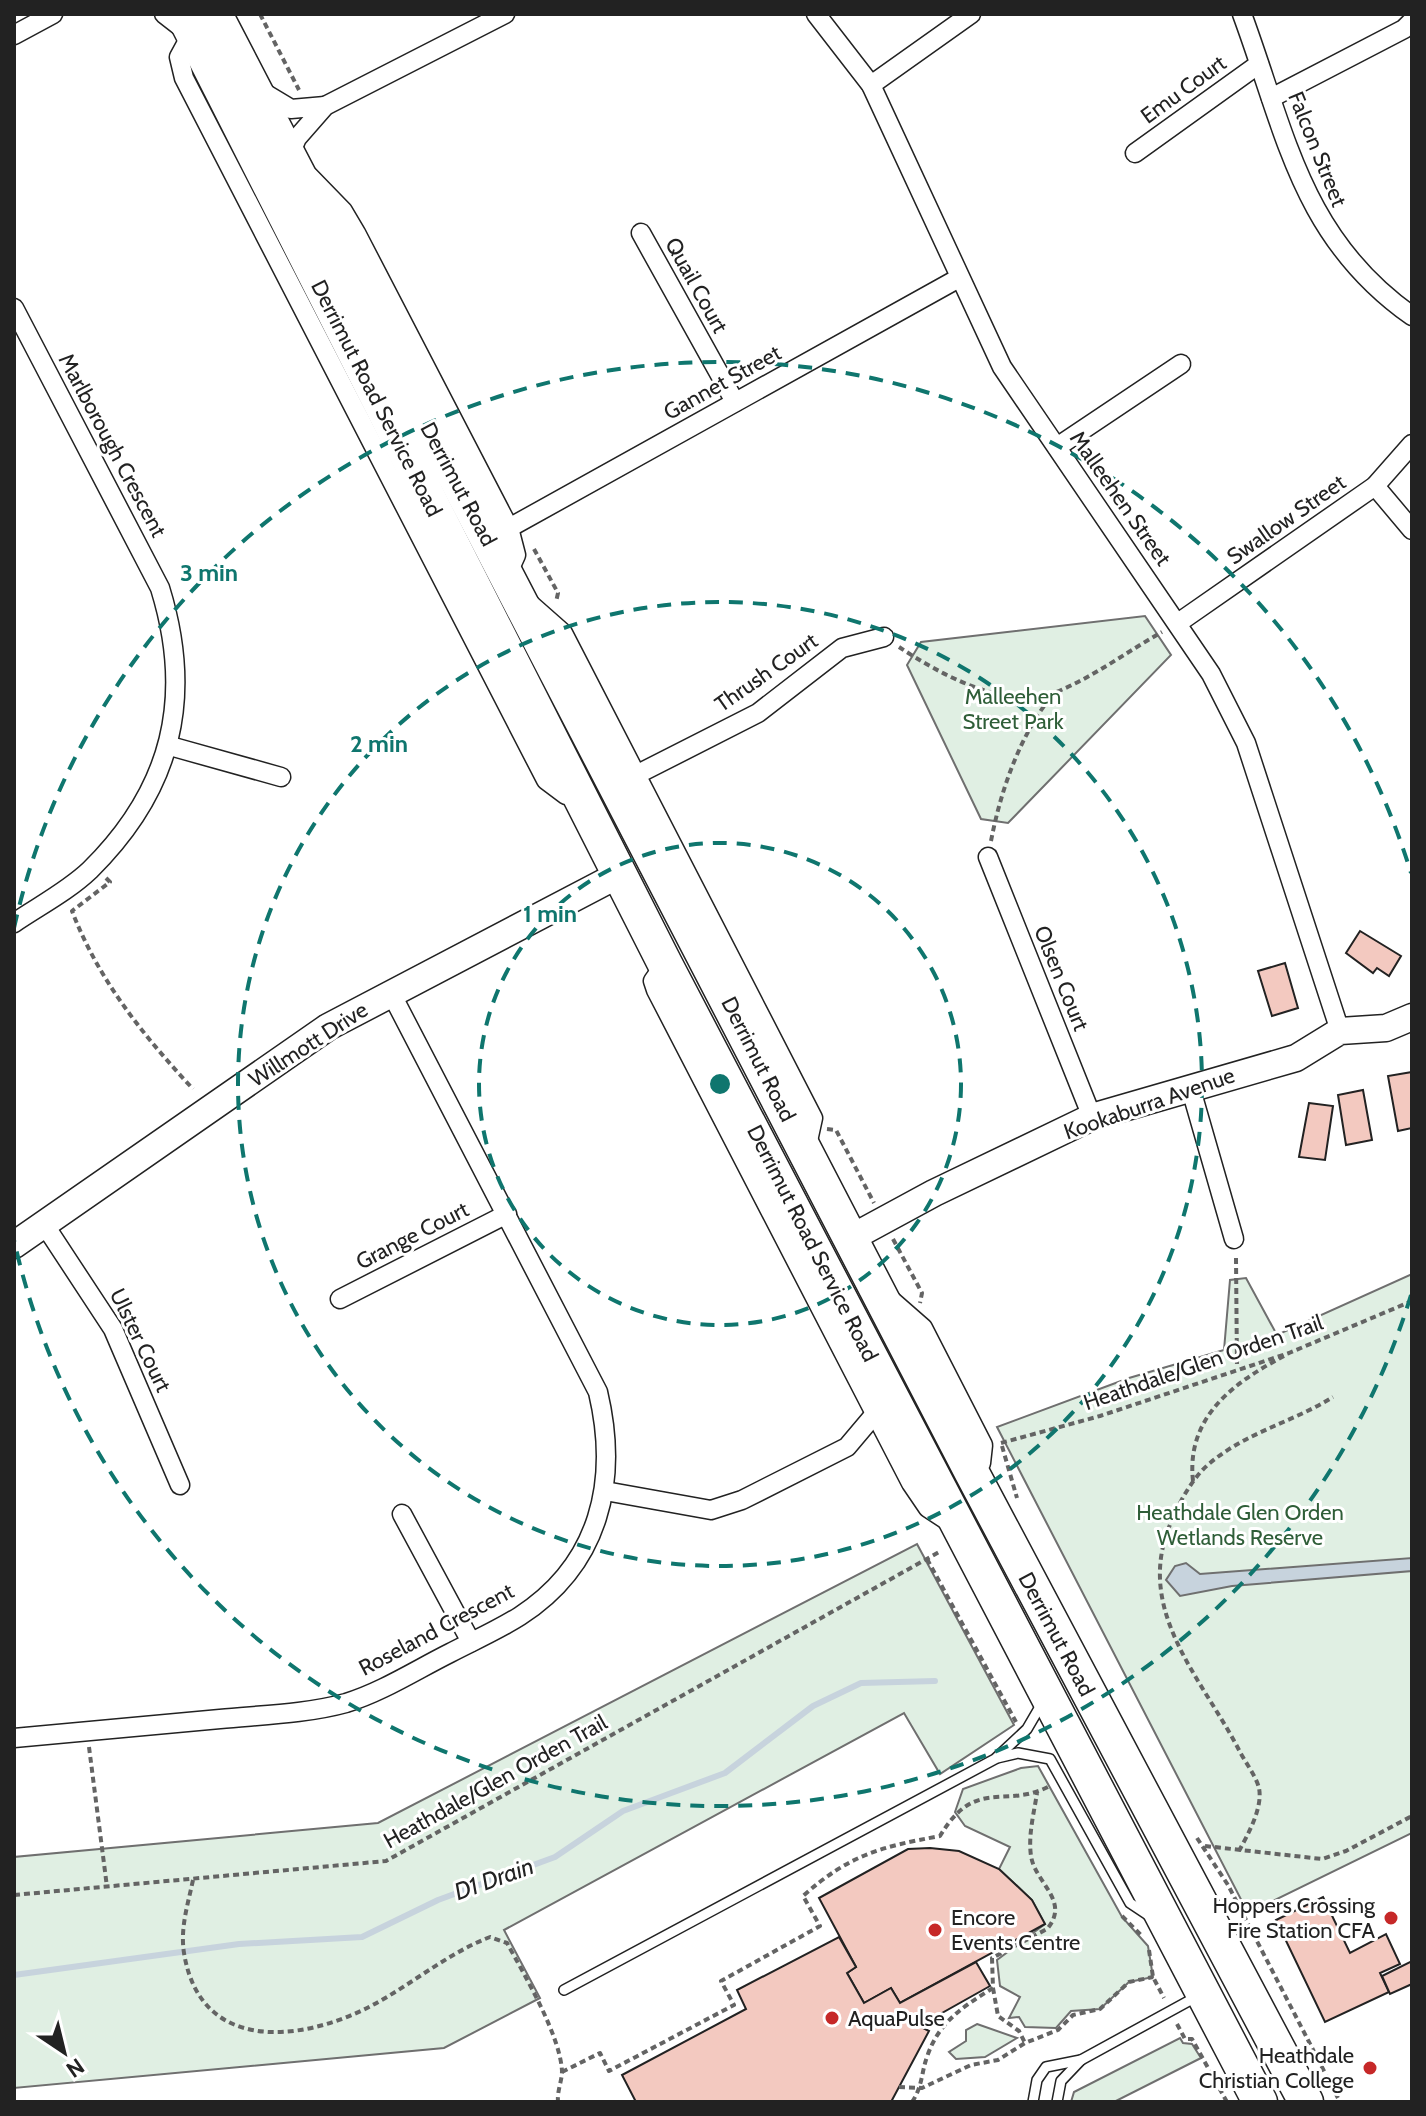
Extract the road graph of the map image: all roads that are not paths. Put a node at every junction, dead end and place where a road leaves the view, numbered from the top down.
1 (53, 14) edge
2 (164, 14) edge
3 (505, 14) edge
4 (816, 14) edge
5 (971, 14) edge
6 (1242, 14) edge
7 (196, 21) edge
8 (1412, 21) edge
9 (14, 35) edge
10 (1259, 64) junction
11 (244, 75) junction
12 (871, 85) junction
13 (1271, 98) junction
14 (317, 107) junction
15 (1135, 153) dead end
16 (288, 160) junction
17 (641, 233) dead end
18 (959, 278) junction
19 (15, 312) edge
20 (1412, 316) edge
21 (1181, 364) dead end
22 (735, 402) junction
23 (1412, 444) edge
24 (1057, 447) junction
25 (1375, 486) junction
26 (496, 528) junction
27 (1412, 530) edge
28 (467, 577) junction
29 (513, 585) junction
30 (1178, 623) junction
31 (884, 637) road end
32 (170, 746) junction
33 (598, 749) junction
34 (636, 775) junction
35 (281, 777) dead end
36 (578, 794) junction
37 (654, 856) junction
38 (988, 857) road end
39 (620, 874) junction
40 (14, 923) edge
41 (665, 964) junction
42 (391, 993) junction
43 (1412, 1017) edge
44 (1340, 1031) junction
45 (1190, 1086) junction
46 (1092, 1117) junction
47 (806, 1150) junction
48 (507, 1214) junction
49 (44, 1224) junction
50 (851, 1238) junction
51 (1234, 1239) road end
52 (14, 1245) edge
53 (818, 1255) junction
54 (340, 1299) dead end
55 (874, 1415) junction
56 (180, 1485) dead end
57 (605, 1491) junction
58 (402, 1514) dead end
59 (953, 1538) junction
60 (471, 1642) junction
61 (1041, 1688) junction
62 (14, 1738) edge
63 (995, 1759) junction
64 (1168, 1927) junction
65 (1237, 1973) junction
66 (564, 1990) dead end
67 (1203, 1993) junction
68 (1081, 2060) junction
69 (1033, 2102) edge
70 (1057, 2102) edge
71 (1260, 2102) edge
72 (1306, 2102) edge

1 - 9 street
2 - 7 street
3 - 14 street
4 - 12 street, Malleehen Street
5 - 12 street
6 - 10 street, Falcon Street
7 - 11 highway, Derrimut Road
7 - 28 highway, Derrimut Road
7 - 36 street, Derrimut Road Service Road
8 - 13 street
10 - 13 street, Falcon Street
10 - 15 street, Emu Court
11 - 14 street
11 - 16 highway, Derrimut Road
12 - 18 street, Malleehen Street
13 - 20 street, Falcon Street
14 - 16 street
16 - 26 highway, Derrimut Road
17 - 22 street, Quail Court
18 - 22 street, Gannet Street
18 - 24 street, Malleehen Street
19 - 32 street, Marlborough Crescent
21 - 24 street
22 - 26 street, Gannet Street
23 - 25 street, Swallow Street
24 - 30 street, Malleehen Street
25 - 27 street
25 - 30 street, Swallow Street
26 - 28 highway
26 - 29 highway, Derrimut Road
28 - 36 highway, Derrimut Road
29 - 33 highway, Derrimut Road
29 - 34 street, Derrimut Road Service Road
30 - 44 street, Malleehen Street
31 - 34 street, Thrush Court
32 - 35 street
32 - 40 street, Marlborough Crescent
33 - 36 highway
33 - 37 highway, Derrimut Road
34 - 47 street, Derrimut Road Service Road
36 - 39 highway, Derrimut Road
37 - 39 highway
37 - 47 highway, Derrimut Road
38 - 46 street, Olsen Court
39 - 41 highway, Derrimut Road
39 - 42 street, Willmott Drive
41 - 53 highway, Derrimut Road
41 - 55 street, Derrimut Road Service Road
42 - 48 street, Roseland Crescent
42 - 49 street, Willmott Drive
43 - 44 street, Kookaburra Avenue
44 - 45 street, Kookaburra Avenue
45 - 46 street, Kookaburra Avenue
45 - 51 street
46 - 50 street, Kookaburra Avenue
47 - 50 highway, Derrimut Road
48 - 54 street, Grange Court
48 - 57 street, Roseland Crescent
49 - 52 street, Willmott Drive
49 - 56 street, Ulster Court
50 - 53 highway
50 - 65 highway, Derrimut Road
53 - 59 highway, Derrimut Road
55 - 57 street
55 - 59 street, Derrimut Road Service Road
57 - 60 street, Roseland Crescent
58 - 60 street
59 - 61 highway, Derrimut Road
60 - 62 street, Roseland Crescent
61 - 63 lane
61 - 64 highway, Derrimut Road
63 - 64 lane
63 - 66 lane
64 - 67 highway, Derrimut Road
65 - 67 highway
65 - 72 highway, Derrimut Road
67 - 68 lane
67 - 71 highway, Derrimut Road
68 - 69 lane
68 - 70 lane

